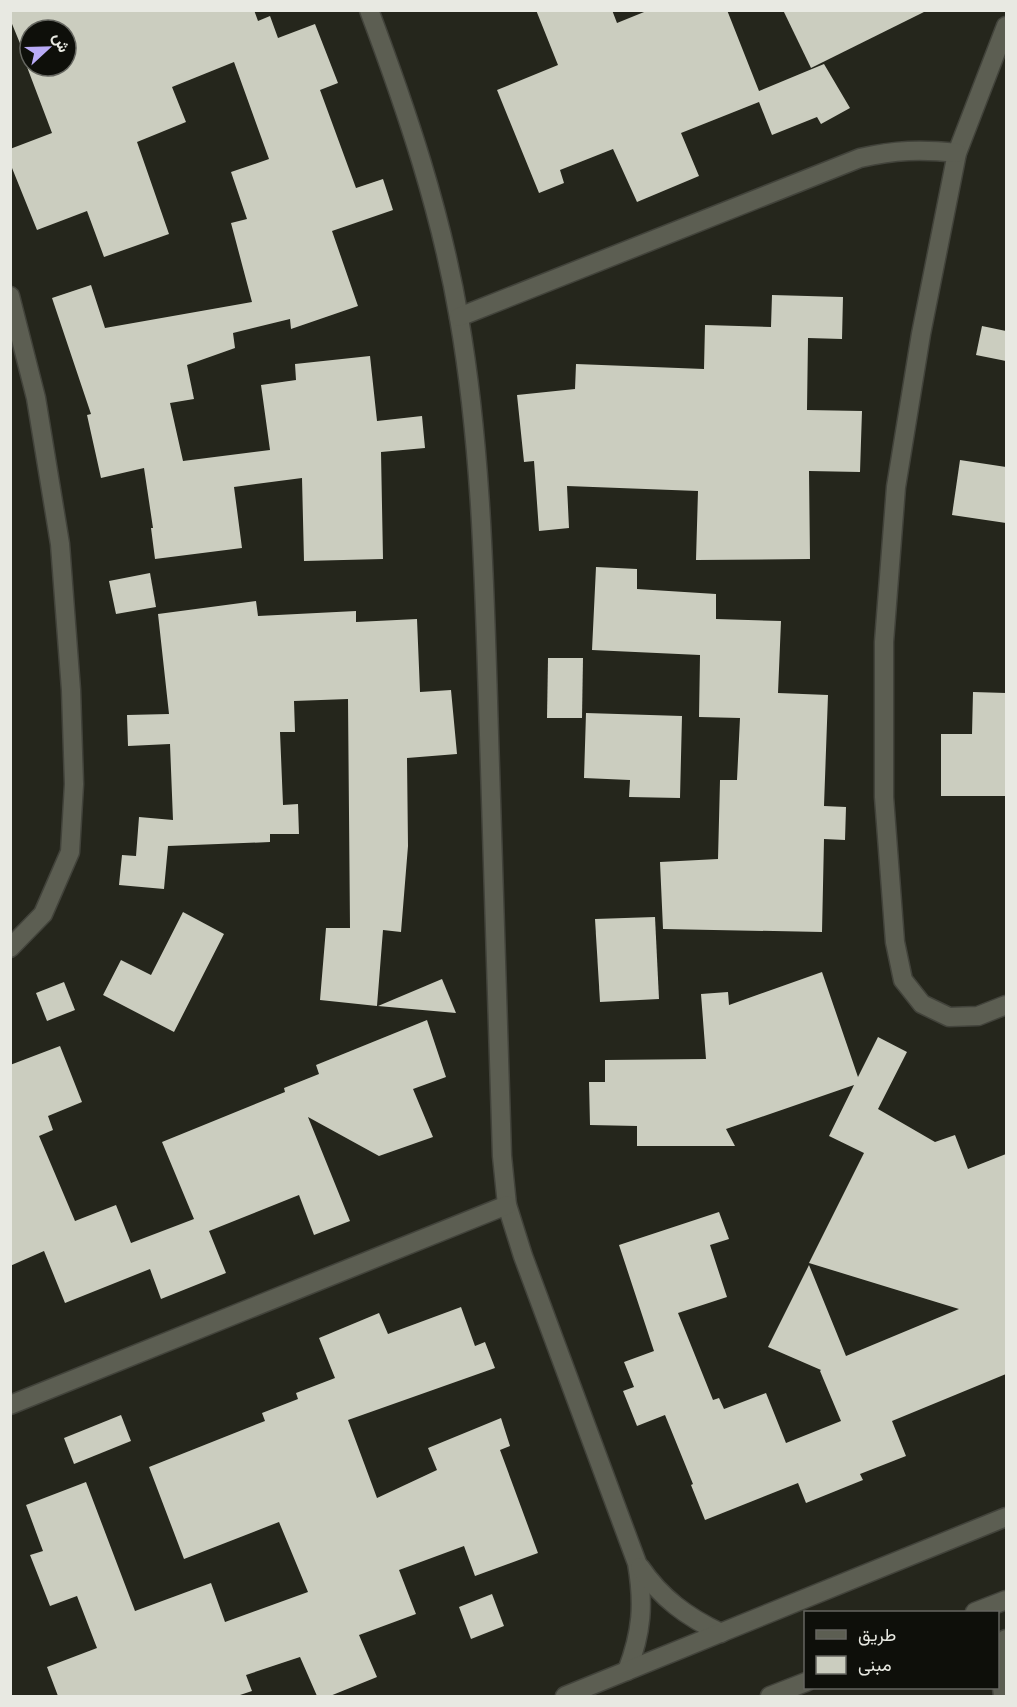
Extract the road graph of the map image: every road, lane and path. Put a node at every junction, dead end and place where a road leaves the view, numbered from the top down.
1 (369, 10) edge
2 (1006, 26) edge
3 (957, 153) junction
4 (10, 296) edge
5 (459, 317) junction
6 (10, 948) edge
7 (1006, 1005) edge
8 (507, 1205) junction
9 (10, 1406) edge
10 (1006, 1517) edge
11 (637, 1563) junction
12 (1006, 1600) edge
13 (978, 1611) edge
14 (721, 1633) junction
15 (1006, 1639) edge
16 (627, 1671) junction
17 (804, 1683) edge
18 (565, 1696) edge
19 (770, 1696) edge
20 (1002, 1696) edge

1 - 5 street
2 - 3 street
3 - 5 street
3 - 7 street
4 - 6 street
5 - 8 street
8 - 9 street
8 - 11 street
10 - 14 street
11 - 14 street
11 - 16 street
12 - 13 street
14 - 16 street
15 - 20 street
16 - 18 street
17 - 19 street

